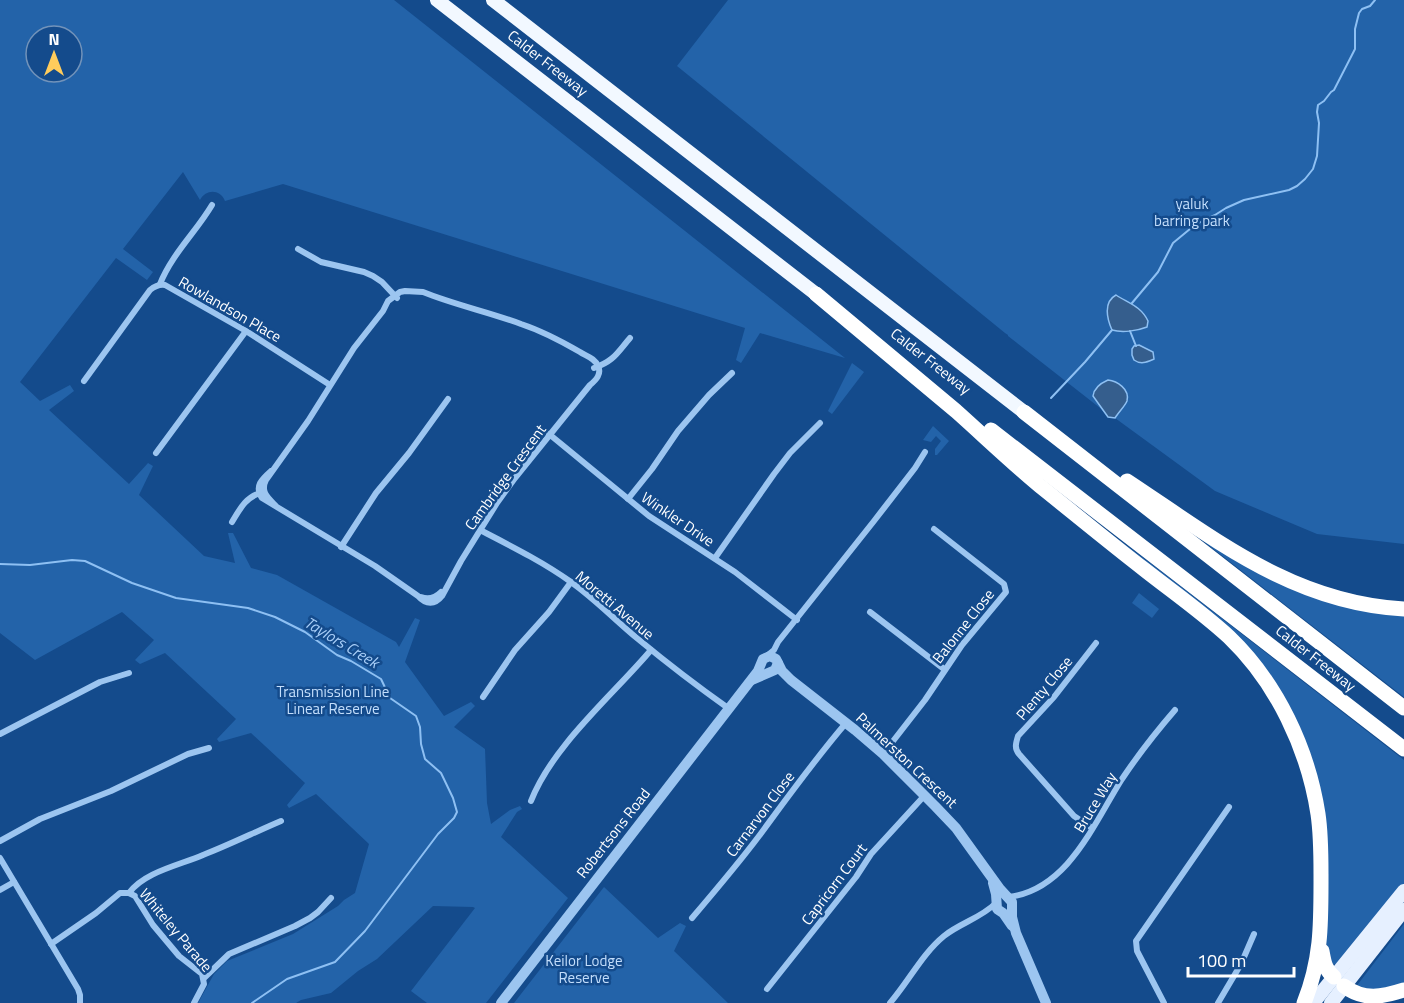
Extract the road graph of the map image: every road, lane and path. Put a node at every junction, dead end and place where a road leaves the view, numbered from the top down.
1 (437, 0) edge
2 (493, 0) edge
3 (213, 204) dead end
4 (298, 249) dead end
5 (160, 284) junction
6 (816, 294) junction
7 (396, 297) junction
8 (246, 330) junction
9 (630, 338) dead end
10 (597, 367) junction
11 (732, 373) dead end
12 (84, 381) dead end
13 (330, 385) junction
14 (448, 399) dead end
15 (1024, 412) junction
16 (820, 423) dead end
17 (549, 434) junction
18 (926, 452) dead end
19 (156, 453) dead end
20 (261, 493) junction
21 (628, 499) junction
22 (232, 522) dead end
23 (934, 529) dead end
24 (480, 530) junction
25 (341, 547) junction
26 (715, 558) junction
27 (572, 582) junction
28 (1404, 609) edge
29 (870, 612) dead end
30 (797, 620) junction
31 (782, 638) junction
32 (1096, 643) dead end
33 (651, 650) junction
34 (771, 665) junction
35 (944, 669) junction
36 (129, 673) dead end
37 (483, 697) dead end
38 (728, 708) junction
39 (1404, 708) edge
40 (1175, 710) dead end
41 (846, 723) junction
42 (0, 734) edge
43 (210, 748) dead end
44 (1404, 749) edge
45 (883, 754) junction
46 (925, 795) junction
47 (531, 801) dead end
48 (1229, 807) dead end
49 (281, 821) dead end
50 (1092, 828) junction
51 (0, 841) edge
52 (0, 858) edge
53 (14, 882) junction
54 (0, 890) edge
55 (1404, 891) edge
56 (129, 893) junction
57 (1025, 895) junction
58 (331, 898) dead end
59 (1004, 905) junction
60 (1404, 910) edge
61 (692, 918) dead end
62 (1254, 934) dead end
63 (1320, 942) junction
64 (51, 944) junction
65 (204, 978) junction
66 (1339, 982) junction
67 (766, 989) dead end
68 (1404, 992) edge
69 (80, 1003) edge
70 (194, 1003) edge
71 (501, 1003) edge
72 (890, 1003) edge
73 (1046, 1003) edge
74 (1164, 1003) edge
75 (1218, 1003) edge
76 (1304, 1003) edge
77 (1313, 1003) edge
78 (1330, 1003) edge
79 (1385, 1003) edge

1 - 6 highway, Calder Freeway
2 - 15 highway, Calder Freeway
3 - 5 street
4 - 7 street
5 - 8 street, Rowlandson Place
5 - 12 street, Rowlandson Place
6 - 44 highway, Calder Freeway
6 - 63 highway
7 - 10 street
7 - 13 street
8 - 13 street, Rowlandson Place
8 - 19 street
9 - 10 street
10 - 17 street, Cambridge Crescent
11 - 21 street
13 - 20 street
14 - 25 street
15 - 28 highway
15 - 39 highway, Calder Freeway
16 - 26 street
17 - 21 street, Winkler Drive
17 - 24 street, Cambridge Crescent
18 - 30 street
20 - 22 street
20 - 25 street, Cambridge Crescent
21 - 26 street, Winkler Drive
23 - 35 street, Balonne Close
24 - 25 street, Cambridge Crescent
24 - 27 street, Moretti Avenue
26 - 30 street, Winkler Drive
27 - 33 street, Moretti Avenue
27 - 37 street
29 - 35 street
30 - 31 street
31 - 34 street
31 - 34 street
32 - 50 street, Plenty Close
33 - 38 street, Moretti Avenue
33 - 47 street
34 - 38 street, Robertsons Road
34 - 41 street, Palmerston Crescent
35 - 45 street, Balonne Close
36 - 42 street
38 - 71 street, Robertsons Road
40 - 50 street, Bruce Way
41 - 45 street, Palmerston Crescent
41 - 61 street, Carnarvon Close
43 - 51 street
45 - 46 street, Palmerston Crescent
46 - 59 street, Palmerston Crescent
46 - 67 street, Capricorn Court
48 - 74 street
49 - 56 street
50 - 57 street, Bruce Way
52 - 53 street
53 - 54 street
53 - 64 street
55 - 66 main road
56 - 64 street, Whiteley Parade
56 - 65 street, Whiteley Parade
57 - 59 street, Bruce Way
57 - 59 street, Bruce Way
58 - 65 street
59 - 72 street
59 - 73 street, Palmerston Crescent
60 - 66 main road
62 - 75 street
63 - 66 highway
63 - 76 highway
64 - 69 street
65 - 70 street, Whiteley Parade
66 - 68 highway
66 - 77 main road
66 - 78 main road
68 - 79 highway

